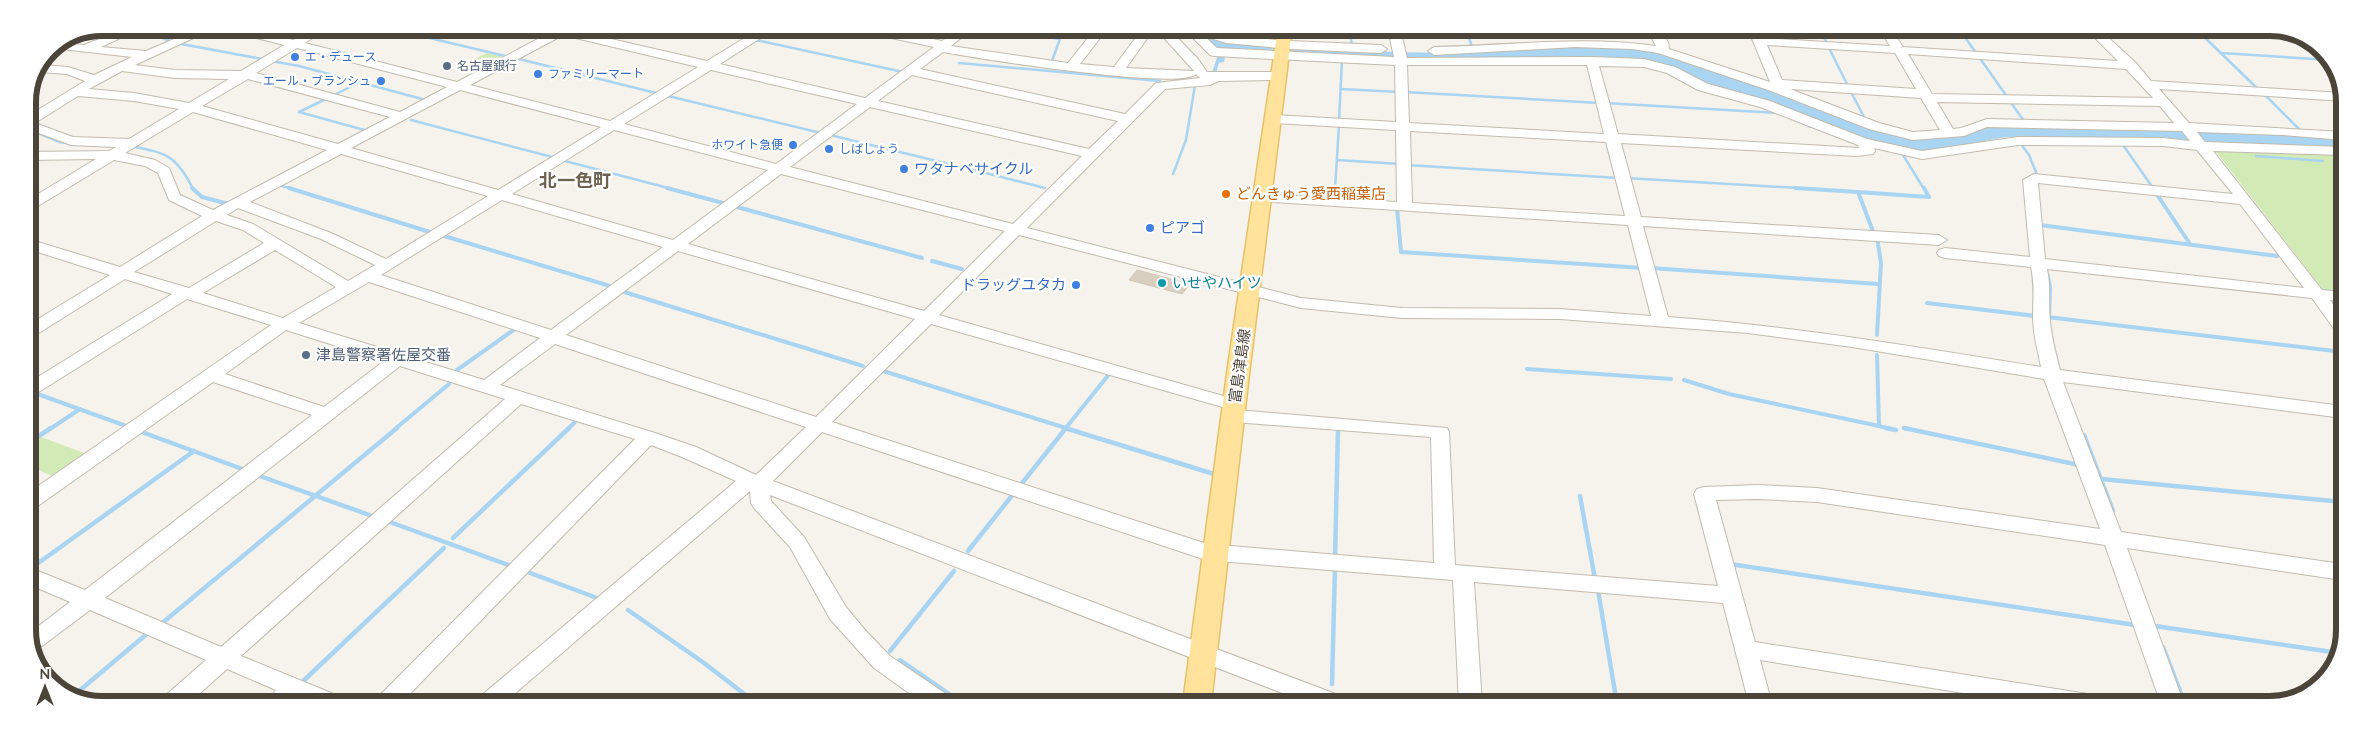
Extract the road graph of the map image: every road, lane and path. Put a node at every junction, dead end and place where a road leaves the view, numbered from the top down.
1 (117, 36) edge
2 (190, 36) edge
3 (264, 36) edge
4 (308, 36) edge
5 (554, 36) edge
6 (589, 36) edge
7 (758, 36) edge
8 (896, 36) edge
9 (956, 36) edge
10 (1096, 36) edge
11 (1143, 36) edge
12 (1168, 36) edge
13 (1200, 36) edge
14 (1218, 36) edge
15 (1285, 36) edge
16 (1396, 36) edge
17 (1658, 36) edge
18 (1756, 36) edge
19 (1766, 36) edge
20 (1890, 36) edge
21 (2100, 36) edge
22 (1139, 41) junction
23 (294, 44) junction
24 (1175, 44) junction
25 (67, 47) edge
26 (942, 47) junction
27 (89, 48) junction
28 (1660, 50) junction
29 (1899, 50) junction
30 (145, 55) junction
31 (1281, 55) junction
32 (1400, 55) junction
33 (1126, 59) junction
34 (1592, 61) junction
35 (1194, 62) junction
36 (711, 66) junction
37 (2132, 66) junction
38 (1072, 67) junction
39 (58, 68) junction
40 (121, 68) junction
41 (45, 69) edge
42 (910, 71) junction
43 (1118, 71) junction
44 (243, 75) junction
45 (1209, 76) junction
46 (94, 80) junction
47 (2149, 85) junction
48 (459, 86) junction
49 (1776, 86) junction
50 (74, 92) junction
51 (1926, 96) junction
52 (2336, 96) edge
53 (868, 102) junction
54 (2164, 102) junction
55 (36, 104) edge
56 (50, 106) junction
57 (191, 106) junction
58 (36, 116) edge
59 (402, 116) junction
60 (1129, 119) junction
61 (1274, 119) junction
62 (36, 125) edge
63 (614, 126) junction
64 (1402, 126) junction
65 (2186, 128) junction
66 (1949, 134) junction
67 (2336, 135) edge
68 (1612, 139) junction
69 (1863, 142) junction
70 (130, 143) junction
71 (2202, 145) junction
72 (340, 149) junction
73 (2336, 151) edge
74 (1093, 154) junction
75 (36, 156) edge
76 (109, 156) junction
77 (781, 168) junction
78 (501, 195) junction
79 (1263, 198) junction
80 (2245, 200) junction
81 (36, 201) edge
82 (238, 203) junction
83 (1405, 206) junction
84 (215, 215) junction
85 (1634, 220) junction
86 (1015, 230) junction
87 (275, 243) junction
88 (36, 246) edge
89 (676, 246) junction
90 (2038, 263) junction
91 (387, 265) junction
92 (123, 273) junction
93 (368, 276) junction
94 (349, 288) junction
95 (1250, 290) junction
96 (189, 293) junction
97 (2316, 294) junction
98 (2336, 296) edge
99 (927, 317) junction
100 (2336, 321) edge
101 (1661, 322) junction
102 (284, 324) junction
103 (36, 327) edge
104 (553, 337) junction
105 (398, 359) junction
106 (211, 375) junction
107 (2054, 375) junction
108 (36, 386) edge
109 (487, 386) junction
110 (518, 397) junction
111 (1234, 411) junction
112 (2336, 411) edge
113 (327, 414) junction
114 (814, 424) junction
115 (648, 437) junction
116 (755, 482) junction
117 (36, 497) edge
118 (2114, 540) junction
119 (1216, 553) junction
120 (1454, 571) junction
121 (2336, 571) edge
122 (36, 578) edge
123 (1730, 594) junction
124 (87, 600) junction
125 (37, 639) edge
126 (1745, 649) junction
127 (1204, 654) junction
128 (224, 658) junction
129 (286, 695) edge
130 (181, 696) edge
131 (394, 696) edge
132 (497, 696) edge
133 (931, 696) edge
134 (1199, 696) edge
135 (1315, 696) edge
136 (1470, 696) edge
137 (1758, 696) edge
138 (2038, 696) edge
139 (2169, 696) edge

1 - 27 street
2 - 30 street
3 - 23 street
4 - 23 street
5 - 48 street
6 - 36 street
7 - 36 street
8 - 26 street
9 - 26 street
10 - 38 street
11 - 22 street
12 - 24 street
13 - 31 street
14 - 31 street
15 - 31 main road, 富島津島線
16 - 32 street
17 - 28 street
18 - 49 street
19 - 29 street
20 - 29 street
21 - 37 street
22 - 24 street
22 - 33 street
23 - 44 street
23 - 48 street
24 - 35 street
25 - 27 street
26 - 38 street
26 - 42 street
27 - 30 street
27 - 39 street
28 - 32 street
28 - 49 street
29 - 37 street
29 - 51 street
30 - 40 street
31 - 32 street
31 - 45 street
31 - 61 main road, 富島津島線
32 - 34 street
32 - 64 street
33 - 35 street
33 - 43 street
34 - 68 street
34 - 69 street
35 - 45 street
36 - 53 street
36 - 63 street
37 - 47 street
38 - 43 street
39 - 41 street
39 - 46 street
40 - 44 street
40 - 46 street
42 - 53 street
42 - 60 street
43 - 45 street
44 - 57 street
44 - 59 street
45 - 60 street
46 - 50 street
47 - 52 street
47 - 54 street
48 - 59 street
48 - 63 street
49 - 51 street
49 - 66 street
50 - 56 street
50 - 57 street
51 - 54 street
51 - 66 street
53 - 74 street
53 - 77 street
54 - 65 street
55 - 56 street
56 - 58 street
57 - 70 street
57 - 72 street
59 - 72 street
60 - 74 street
61 - 64 street
61 - 79 main road, 富島津島線
62 - 70 street
63 - 77 street
63 - 78 street
64 - 68 street
64 - 83 street
65 - 66 street
65 - 67 street
65 - 71 street
68 - 69 street
68 - 85 street
69 - 71 street
70 - 76 street
71 - 73 street
71 - 80 street
72 - 78 street
72 - 82 street
74 - 86 street
75 - 76 street
76 - 81 street
76 - 84 street
77 - 86 street
77 - 89 street
78 - 89 street
78 - 91 street
79 - 83 street
79 - 95 main road, 富島津島線
80 - 90 street
80 - 97 street
82 - 84 street
82 - 91 street
83 - 85 street
84 - 87 street
84 - 92 street
85 - 90 street
85 - 101 street
86 - 95 street
86 - 99 street
87 - 94 street
87 - 96 street
88 - 92 street
89 - 99 street
89 - 104 street
90 - 97 street
90 - 107 street
91 - 93 street
92 - 96 street
92 - 103 street
93 - 94 street
93 - 104 street
94 - 102 street
95 - 101 street
95 - 111 main road, 富島津島線
96 - 102 street
96 - 108 street
97 - 98 street
97 - 100 street
99 - 111 street
99 - 114 street
101 - 107 street
102 - 105 street
102 - 106 street
104 - 109 street
104 - 114 street
105 - 109 street
105 - 113 street
106 - 113 street
106 - 117 street
107 - 112 street
107 - 118 street
109 - 110 street
110 - 115 street
110 - 128 street
111 - 119 main road, 富島津島線
111 - 120 street
113 - 124 street
114 - 116 street
114 - 119 street
115 - 116 street
115 - 131 street
116 - 127 street
116 - 132 street
116 - 133 street
118 - 121 street
118 - 123 street
118 - 139 street
119 - 120 street
119 - 127 main road, 富島津島線
120 - 123 street
120 - 136 street
122 - 124 street
123 - 126 street
124 - 125 street
124 - 128 street
126 - 137 street
126 - 138 street
127 - 134 main road, 富島津島線
127 - 135 street
128 - 129 street
128 - 130 street

